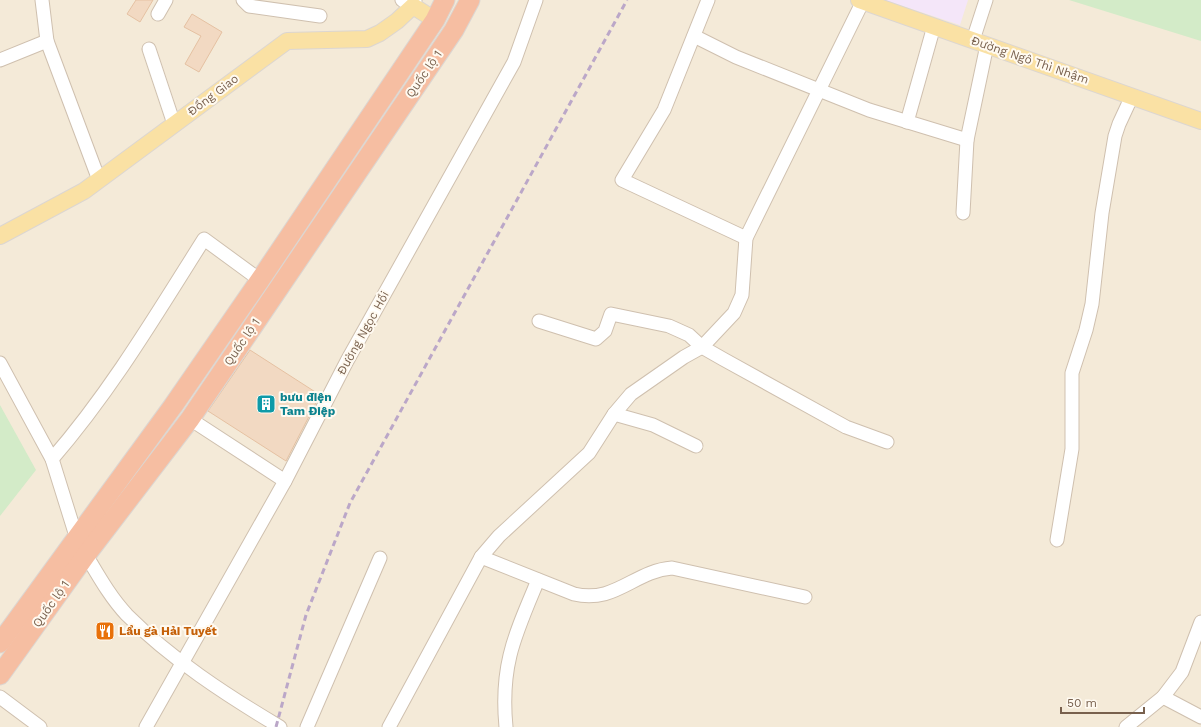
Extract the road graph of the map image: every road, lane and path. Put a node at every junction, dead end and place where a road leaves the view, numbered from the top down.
1 (42, 0) edge
2 (166, 0) edge
3 (243, 0) edge
4 (445, 0) edge
5 (470, 0) edge
6 (536, 0) edge
7 (708, 0) edge
8 (986, 0) edge
9 (861, 1) edge
10 (410, 2) edge
11 (158, 14) dead end
12 (320, 16) dead end
13 (435, 20) junction
14 (934, 26) junction
15 (694, 36) junction
16 (47, 41) junction
17 (980, 43) junction
18 (149, 49) dead end
19 (0, 60) edge
20 (819, 90) junction
21 (1132, 96) junction
22 (1201, 121) edge
23 (907, 122) junction
24 (174, 124) junction
25 (967, 140) junction
26 (99, 180) junction
27 (963, 213) dead end
28 (0, 236) edge
29 (746, 238) junction
30 (260, 280) junction
31 (538, 321) dead end
32 (702, 347) junction
33 (0, 363) edge
34 (614, 414) junction
35 (190, 419) junction
36 (887, 442) dead end
37 (696, 446) dead end
38 (52, 459) junction
39 (285, 481) junction
40 (76, 536) junction
41 (1057, 540) dead end
42 (86, 555) junction
43 (481, 557) junction
44 (380, 558) dead end
45 (538, 580) junction
46 (804, 597) dead end
47 (1201, 622) edge
48 (0, 642) edge
49 (183, 663) junction
50 (0, 676) edge
51 (0, 697) edge
52 (1162, 697) junction
53 (1201, 716) edge
54 (264, 723) edge
55 (40, 727) edge
56 (146, 727) edge
57 (280, 727) edge
58 (307, 727) edge
59 (390, 727) edge
60 (506, 727) edge
61 (1126, 727) edge

1 - 16 street
2 - 11 street
3 - 12 street
4 - 13 highway, Quốc lộ 1
5 - 35 highway, Quốc lộ 1
6 - 39 street, Đường Ngọc Hồi
7 - 15 street
8 - 17 street
9 - 14 main road, Đường Ngô Thì Nhậm
9 - 20 street
10 - 13 main road, Đồng Giao
10 - 24 main road, Đồng Giao
13 - 30 highway, Quốc lộ 1
14 - 17 main road, Đường Ngô Thì Nhậm
14 - 23 street
15 - 20 street
15 - 29 street
16 - 19 street
16 - 26 street
17 - 21 main road, Đường Ngô Thì Nhậm
17 - 25 street
18 - 24 street
20 - 23 street
20 - 29 street
21 - 22 main road, Đường Ngô Thì Nhậm
21 - 41 street
23 - 25 street
24 - 26 main road, Đồng Giao
25 - 27 street
26 - 28 main road, Đồng Giao
29 - 32 street
30 - 38 street
30 - 40 highway, Quốc lộ 1
31 - 32 street
32 - 34 street
32 - 36 street
33 - 38 street
34 - 37 street
34 - 43 street
35 - 39 street
35 - 42 highway, Quốc lộ 1
38 - 40 street
39 - 49 street, Đường Ngọc Hồi
40 - 42 highway
40 - 48 highway, Quốc lộ 1
42 - 49 street
42 - 50 highway, Quốc lộ 1
43 - 45 street
43 - 59 street
44 - 58 street
45 - 46 street
45 - 60 street
47 - 52 street
49 - 54 street
49 - 56 street, Đường Ngọc Hồi
51 - 55 street
52 - 53 street
52 - 61 street
54 - 57 street

